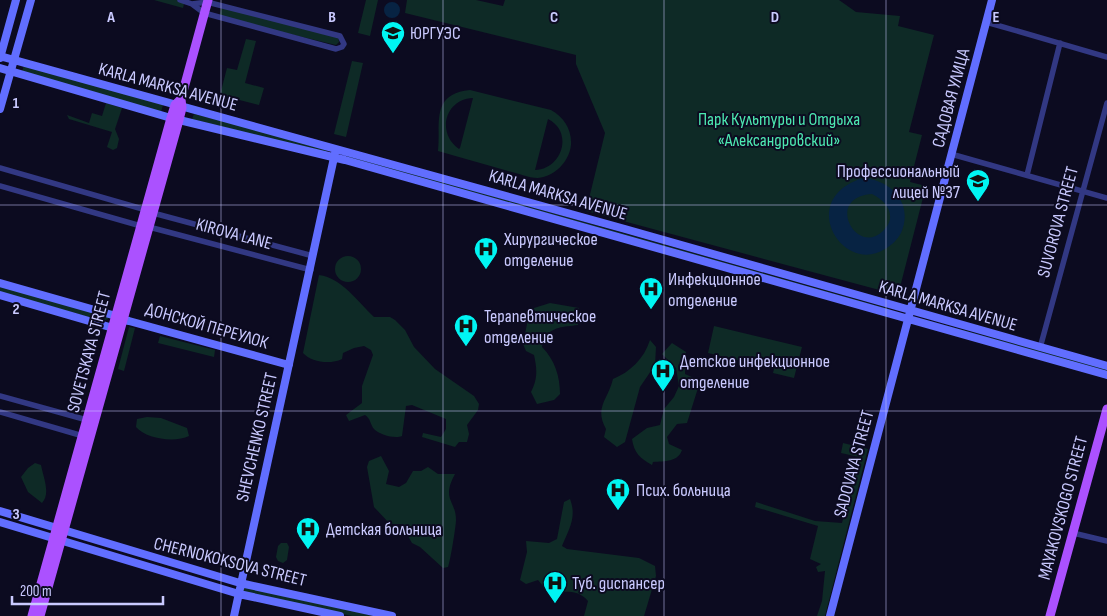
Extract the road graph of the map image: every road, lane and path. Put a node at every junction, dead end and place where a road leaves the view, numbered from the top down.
1 (16, 0) edge
2 (31, 0) edge
3 (180, 0) edge
4 (992, 0) edge
5 (208, 1) edge
6 (192, 4) junction
7 (204, 13) junction
8 (986, 22) junction
9 (1060, 43) junction
10 (0, 57) edge
11 (1107, 57) edge
12 (14, 60) junction
13 (0, 68) edge
14 (10, 71) junction
15 (1107, 103) edge
16 (179, 104) junction
17 (0, 109) edge
18 (175, 119) junction
19 (336, 148) junction
20 (951, 154) junction
21 (334, 158) junction
22 (0, 168) edge
23 (1027, 175) junction
24 (0, 186) edge
25 (1082, 190) junction
26 (1107, 198) edge
27 (149, 211) junction
28 (145, 227) junction
29 (314, 256) junction
30 (311, 270) junction
31 (0, 283) edge
32 (0, 295) edge
33 (910, 310) junction
34 (120, 318) junction
35 (908, 320) junction
36 (113, 328) junction
37 (1040, 348) junction
38 (289, 365) junction
39 (1107, 366) edge
40 (1107, 375) edge
41 (0, 396) edge
42 (1107, 409) edge
43 (0, 412) edge
44 (88, 420) junction
45 (83, 436) junction
46 (0, 511) edge
47 (0, 522) edge
48 (60, 529) junction
49 (1073, 533) junction
50 (57, 540) junction
51 (1107, 541) edge
52 (240, 584) junction
53 (239, 594) junction
54 (32, 616) edge
55 (40, 616) edge
56 (234, 616) edge
57 (340, 616) edge
58 (392, 616) edge
59 (830, 616) edge
60 (1050, 616) edge

1 - 10 main road
2 - 12 main road
3 - 6 street
4 - 8 main road, САДОВАЯ УЛИЦА
5 - 6 street
5 - 7 main road, SOVETSKAYA STREET
5 - 7 street
6 - 7 street
7 - 16 main road, SOVETSKAYA STREET
8 - 9 street
8 - 20 main road, САДОВАЯ УЛИЦА
9 - 11 street
9 - 23 street
10 - 12 main road, KARLA MARKSA AVENUE
12 - 14 main road
12 - 16 main road, KARLA MARKSA AVENUE
13 - 14 main road, KARLA MARKSA AVENUE
14 - 17 main road
14 - 18 main road, KARLA MARKSA AVENUE
15 - 25 street, SUVOROVA STREET
16 - 18 main road, SOVETSKAYA STREET
16 - 19 main road, KARLA MARKSA AVENUE
18 - 21 main road, KARLA MARKSA AVENUE
18 - 27 main road, SOVETSKAYA STREET
19 - 21 main road, SHEVCHENKO STREET
19 - 33 main road, KARLA MARKSA AVENUE
20 - 23 street
20 - 33 main road, САДОВАЯ УЛИЦА
21 - 29 main road, SHEVCHENKO STREET
21 - 35 main road, KARLA MARKSA AVENUE
22 - 27 street, KIROVA LANE
23 - 25 street
24 - 28 street, KIROVA LANE
25 - 26 street
25 - 37 street, SUVOROVA STREET
27 - 28 main road, SOVETSKAYA STREET
27 - 29 street, KIROVA LANE
28 - 30 street, KIROVA LANE
28 - 34 main road, SOVETSKAYA STREET
29 - 30 main road, SHEVCHENKO STREET
30 - 38 main road, SHEVCHENKO STREET
31 - 34 main road, ДОНСКОЙ ПЕРЕУЛОК
32 - 36 main road
33 - 35 main road, САДОВАЯ УЛИЦА
33 - 37 main road, KARLA MARKSA AVENUE
34 - 36 main road, SOVETSKAYA STREET
34 - 38 main road, ДОНСКОЙ ПЕРЕУЛОК
34 - 48 main road, SOVETSKAYA STREET
35 - 40 main road, KARLA MARKSA AVENUE
35 - 59 main road, SADOVAYA STREET
36 - 44 main road, SOVETSKAYA STREET
37 - 39 main road, KARLA MARKSA AVENUE
38 - 52 main road, SHEVCHENKO STREET
41 - 44 street
42 - 49 main road, MAYAKOVSKOGO STREET
43 - 45 street
44 - 45 main road, SOVETSKAYA STREET
45 - 48 main road, SOVETSKAYA STREET
46 - 48 main road, CHERNOKOKSOVA STREET
47 - 50 main road, CHERNOKOKSOVA STREET
48 - 50 main road, SOVETSKAYA STREET
48 - 52 main road, CHERNOKOKSOVA STREET
49 - 51 street
49 - 60 main road, MAYAKOVSKOGO STREET
50 - 53 main road, CHERNOKOKSOVA STREET
50 - 54 main road, SOVETSKAYA STREET
50 - 55 main road, SOVETSKAYA STREET
52 - 53 main road, SHEVCHENKO STREET
52 - 58 main road, CHERNOKOKSOVA STREET
53 - 56 main road, SHEVCHENKO STREET
53 - 57 main road, CHERNOKOKSOVA STREET

